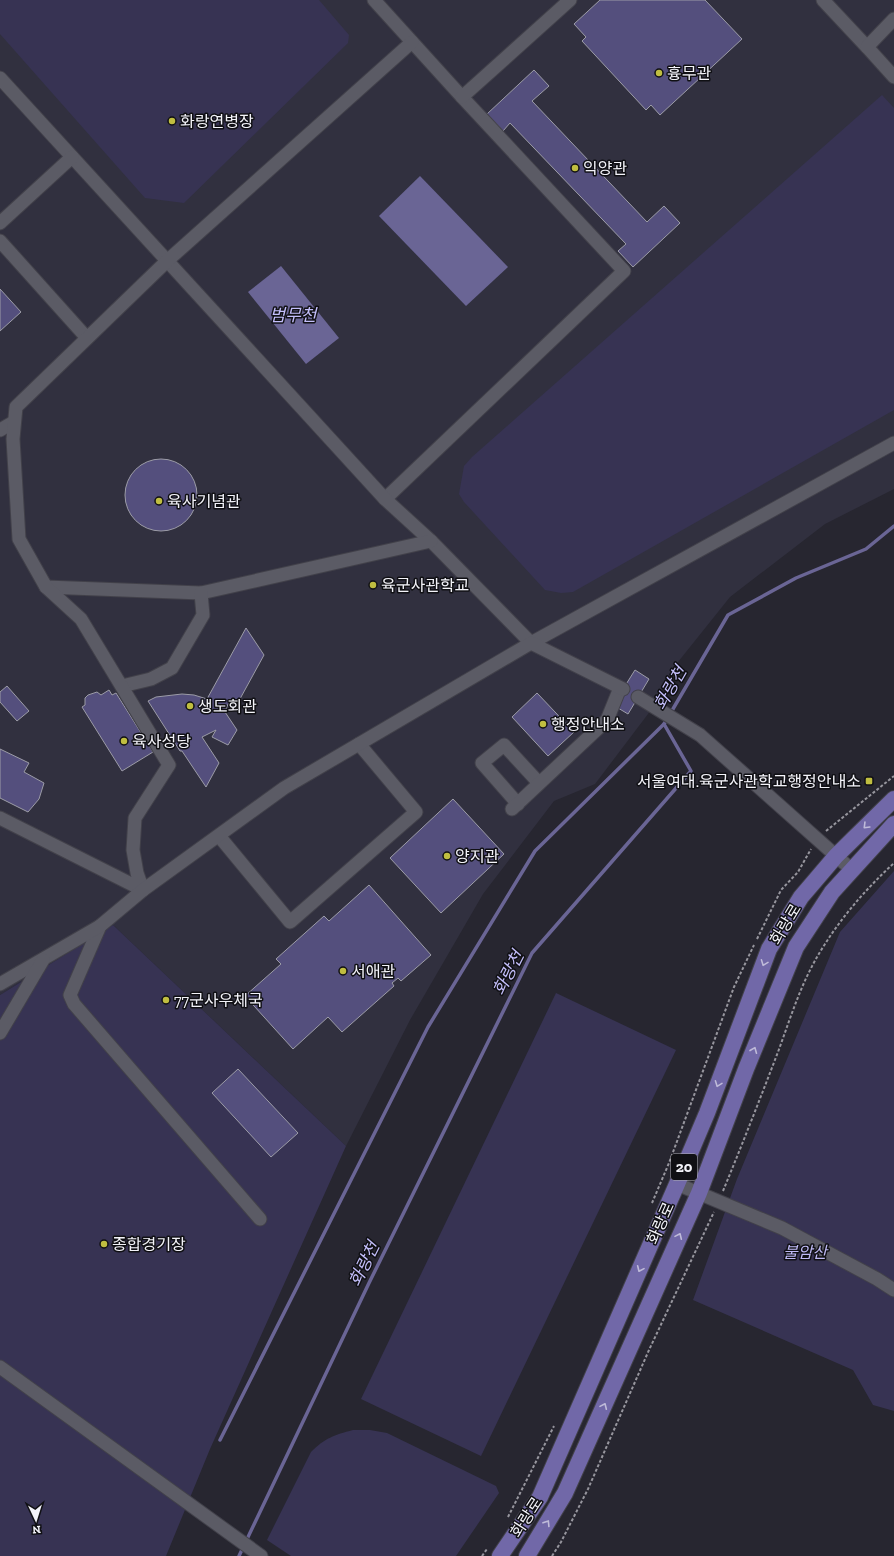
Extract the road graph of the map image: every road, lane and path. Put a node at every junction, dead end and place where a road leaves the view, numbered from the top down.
1 (374, 0) edge
2 (570, 0) edge
3 (823, 0) edge
4 (894, 19) edge
5 (412, 42) junction
6 (867, 47) junction
7 (894, 77) edge
8 (0, 78) edge
9 (462, 98) junction
10 (72, 157) junction
11 (0, 223) edge
12 (0, 240) edge
13 (167, 261) junction
14 (87, 338) junction
15 (14, 422) junction
16 (0, 430) edge
17 (894, 443) edge
18 (385, 499) junction
19 (431, 541) junction
20 (46, 587) junction
21 (201, 593) junction
22 (532, 643) junction
23 (122, 686) junction
24 (639, 698) dead end
25 (359, 744) junction
26 (539, 783) junction
27 (894, 799) edge
28 (0, 818) edge
29 (894, 824) edge
30 (219, 836) junction
31 (836, 856) junction
32 (852, 870) junction
33 (143, 890) junction
34 (100, 926) junction
35 (44, 958) junction
36 (0, 984) edge
37 (0, 1033) edge
38 (677, 1184) junction
39 (699, 1193) junction
40 (260, 1219) dead end
41 (894, 1290) edge
42 (0, 1367) edge
43 (256, 1552) edge
44 (500, 1556) edge
45 (527, 1556) edge

1 - 5 street
2 - 9 street
3 - 6 street
4 - 6 street
5 - 9 street
5 - 13 street
6 - 7 street
8 - 10 street
9 - 18 street
10 - 11 street
10 - 13 street
12 - 14 street
13 - 14 street
13 - 18 street
14 - 15 street
15 - 16 street
15 - 20 street
17 - 22 street
18 - 19 street
19 - 21 street
19 - 22 street
20 - 21 street
20 - 23 street
21 - 23 street
22 - 25 street
22 - 26 street
23 - 33 street
24 - 31 street
25 - 30 street
25 - 30 street
26 - 26 street
27 -> 31 main road, 화랑로 / 20
28 - 33 street
29 - 32 main road, 화랑로 / 20
30 - 33 street
31 - 32 street
31 -> 38 main road, 화랑로 / 20
39 -> 32 main road, 화랑로 / 20
33 - 34 street
34 - 35 street
34 - 40 street
35 - 36 street
35 - 37 street
38 - 39 street
38 -> 44 main road, 화랑로 / 20
39 - 41 street
45 -> 39 main road, 화랑로 / 20
42 - 43 street

